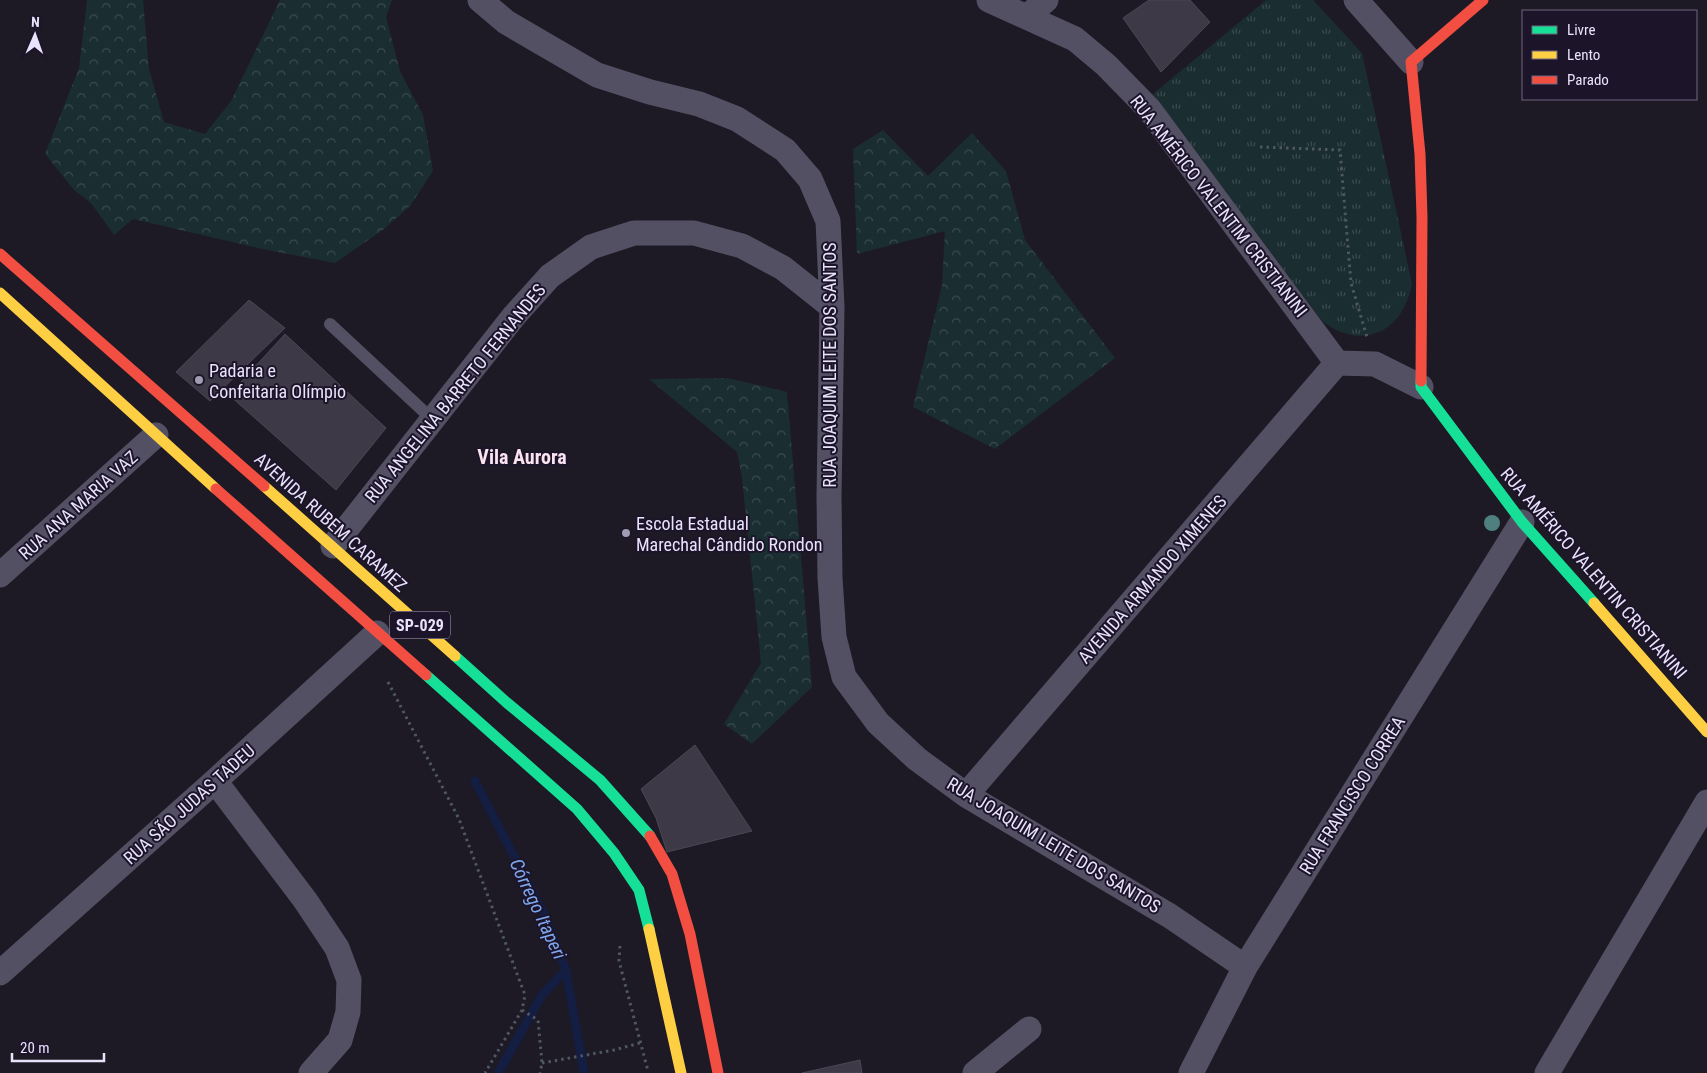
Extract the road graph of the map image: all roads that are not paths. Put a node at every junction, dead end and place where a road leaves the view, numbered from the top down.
1 (480, 0) edge
2 (990, 0) edge
3 (1356, 0) edge
4 (1483, 0) edge
5 (1037, 8) edge
6 (1411, 62) junction
7 (0, 254) edge
8 (0, 293) edge
9 (832, 307) junction
10 (330, 324) dead end
11 (1338, 363) junction
12 (1421, 387) junction
13 (433, 420) junction
14 (156, 435) junction
15 (1522, 522) junction
16 (333, 546) junction
17 (0, 576) edge
18 (377, 632) junction
19 (1707, 732) edge
20 (215, 781) junction
21 (966, 795) junction
22 (1707, 802) edge
23 (1244, 967) junction
24 (0, 973) edge
25 (1029, 1029) dead end
26 (311, 1073) edge
27 (681, 1073) edge
28 (718, 1073) edge
29 (975, 1073) edge
30 (1191, 1073) edge
31 (1547, 1073) edge

1 - 9 street, RUA JOAQUIM LEITE DOS SANTOS
2 - 5 street, RUA AMÉRICO VALENTIM CRISTIANINI
3 - 6 street
4 - 6 main road
5 - 11 street, RUA AMÉRICO VALENTIM CRISTIANINI
6 - 12 main road
7 - 16 main road, AVENIDA RUBEM CARAMEZ / SP-029
8 - 14 main road, SP-029
9 - 13 street, RUA ANGELINA BARRETO FERNANDES
9 - 21 street, RUA JOAQUIM LEITE DOS SANTOS
10 - 13 lane
11 - 12 street
11 - 21 street, AVENIDA ARMANDO XIMENES
12 - 15 main road, RUA AMÉRICO VALENTIN CRISTIANINI
13 - 16 street, RUA ANGELINA BARRETO FERNANDES
14 - 17 street, RUA ANA MARIA VAZ
14 - 18 main road, SP-029
15 - 19 main road, RUA AMÉRICO VALENTIN CRISTIANINI
15 - 23 street, RUA FRANCISCO CORREA
16 - 28 main road, AVENIDA RUBEM CARAMEZ / SP-029
18 - 20 street, RUA SÃO JUDAS TADEU
18 - 27 main road, SP-029
20 - 24 street, RUA SÃO JUDAS TADEU
20 - 26 street
21 - 23 street, RUA JOAQUIM LEITE DOS SANTOS
22 - 31 street
23 - 30 street, RUA FRANCISCO CORREA
25 - 29 street

